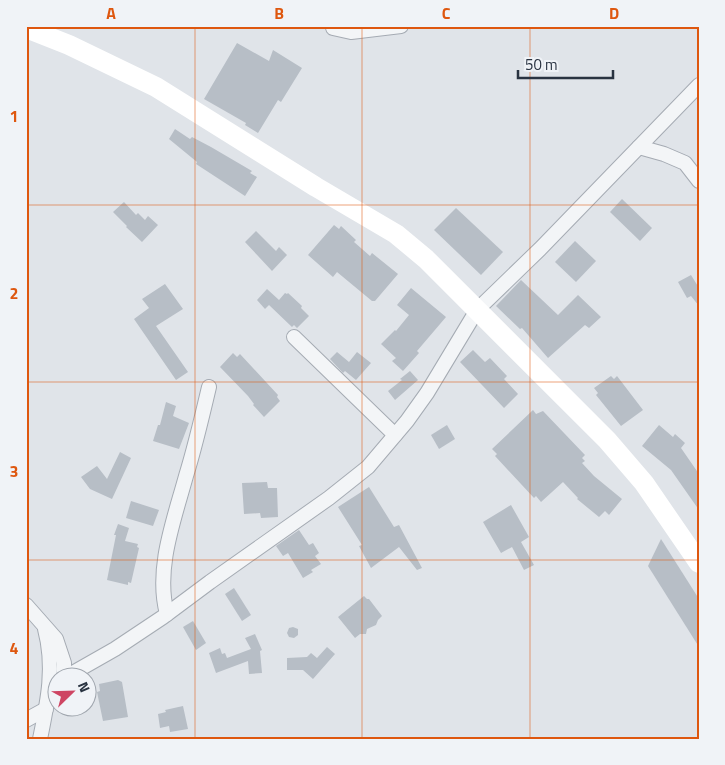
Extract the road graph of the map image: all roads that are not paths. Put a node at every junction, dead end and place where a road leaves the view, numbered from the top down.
1 (401, 26) edge
2 (26, 28) edge
3 (333, 28) dead end
4 (699, 85) edge
5 (640, 147) junction
6 (699, 181) edge
7 (477, 310) junction
8 (294, 337) dead end
9 (208, 387) dead end
10 (395, 435) junction
11 (680, 534) junction
12 (699, 545) edge
13 (699, 563) edge
14 (26, 605) edge
15 (166, 614) junction
16 (45, 628) junction
17 (52, 668) edge
18 (64, 668) edge
19 (82, 668) edge
20 (48, 704) edge
21 (48, 710) edge
22 (26, 720) edge
23 (40, 739) edge

1 - 3 street
2 - 7 main road
4 - 5 street
5 - 6 street
5 - 7 street
7 - 10 street
7 - 11 main road
8 - 10 street
9 - 15 street
10 - 15 street
11 - 12 street
11 - 13 main road
14 - 16 street
15 - 19 street
16 - 17 street
16 - 18 street
20 - 22 street
21 - 23 street

